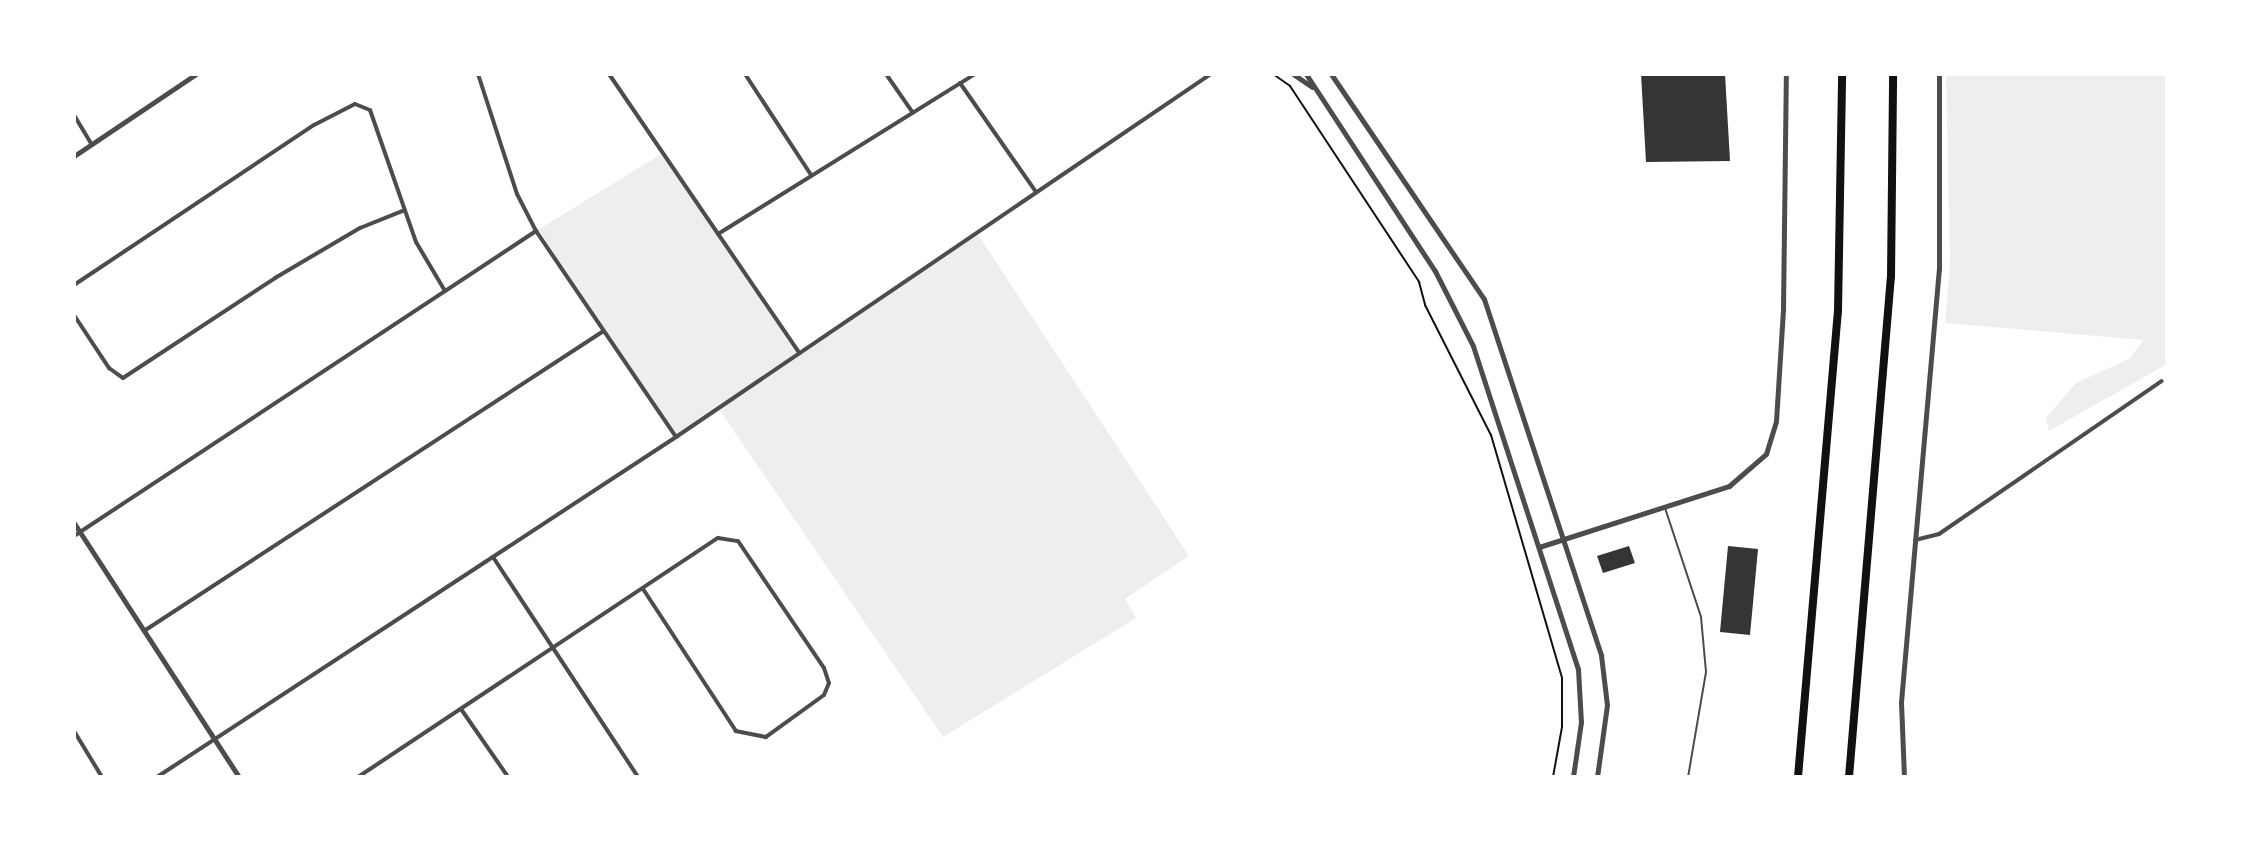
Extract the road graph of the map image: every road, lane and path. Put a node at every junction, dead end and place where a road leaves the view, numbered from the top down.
1 (196, 74) edge
2 (478, 74) edge
3 (609, 74) edge
4 (745, 74) edge
5 (886, 74) edge
6 (975, 74) edge
7 (1211, 74) edge
8 (1273, 74) edge
9 (1293, 74) edge
10 (1306, 74) edge
11 (1331, 74) edge
12 (1786, 74) edge
13 (1842, 74) edge
14 (1893, 74) edge
15 (1939, 74) edge
16 (186, 77) edge
17 (960, 83) junction
18 (1317, 90) junction
19 (913, 113) junction
20 (74, 115) edge
21 (92, 145) junction
22 (74, 156) edge
23 (811, 175) junction
24 (1036, 192) junction
25 (405, 210) junction
26 (536, 231) junction
27 (718, 234) junction
28 (74, 285) edge
29 (445, 291) junction
30 (74, 315) edge
31 (602, 332) junction
32 (799, 354) junction
33 (2162, 381) dead end
34 (676, 437) junction
35 (1665, 507) junction
36 (74, 523) edge
37 (77, 534) edge
38 (1564, 538) junction
39 (1915, 540) junction
40 (1539, 547) junction
41 (493, 557) junction
42 (643, 589) junction
43 (144, 631) junction
44 (552, 648) junction
45 (461, 709) junction
46 (74, 731) edge
47 (214, 738) junction
48 (367, 771) junction
49 (102, 777) edge
50 (157, 777) edge
51 (239, 777) edge
52 (358, 777) edge
53 (372, 777) edge
54 (508, 777) edge
55 (638, 777) edge
56 (1553, 777) edge
57 (1573, 777) edge
58 (1597, 777) edge
59 (1688, 777) edge
60 (1797, 777) edge
61 (1849, 777) edge
62 (1904, 777) edge

1 - 16 street
2 - 26 street
3 - 27 street
4 - 23 street
5 - 19 street
6 - 17 street
7 - 24 street
8 - 56 path
9 - 18 street
10 - 18 street
11 - 38 street
12 - 35 street
13 - 60 highway
14 - 61 highway
15 - 39 street
16 - 21 street
17 - 19 street
17 - 24 street
18 - 40 street
19 - 23 street
20 - 21 street
21 - 22 street
23 - 27 street
24 - 32 street
25 - 28 street
25 - 29 street
25 - 30 street
26 - 29 street
26 - 31 street
27 - 32 street
29 - 37 street
31 - 34 street
31 - 43 street
32 - 34 street
33 - 39 street
34 - 41 street
35 - 38 street
35 - 59 lane
36 - 37 street
37 - 43 street
38 - 40 street
38 - 58 street
39 - 62 street
40 - 57 street
41 - 44 street
41 - 47 street
42 - 42 street
42 - 44 street
43 - 47 street
44 - 45 street
44 - 55 street
45 - 48 street
45 - 54 street
46 - 49 street
47 - 50 street
47 - 51 street
48 - 52 street
48 - 53 street

